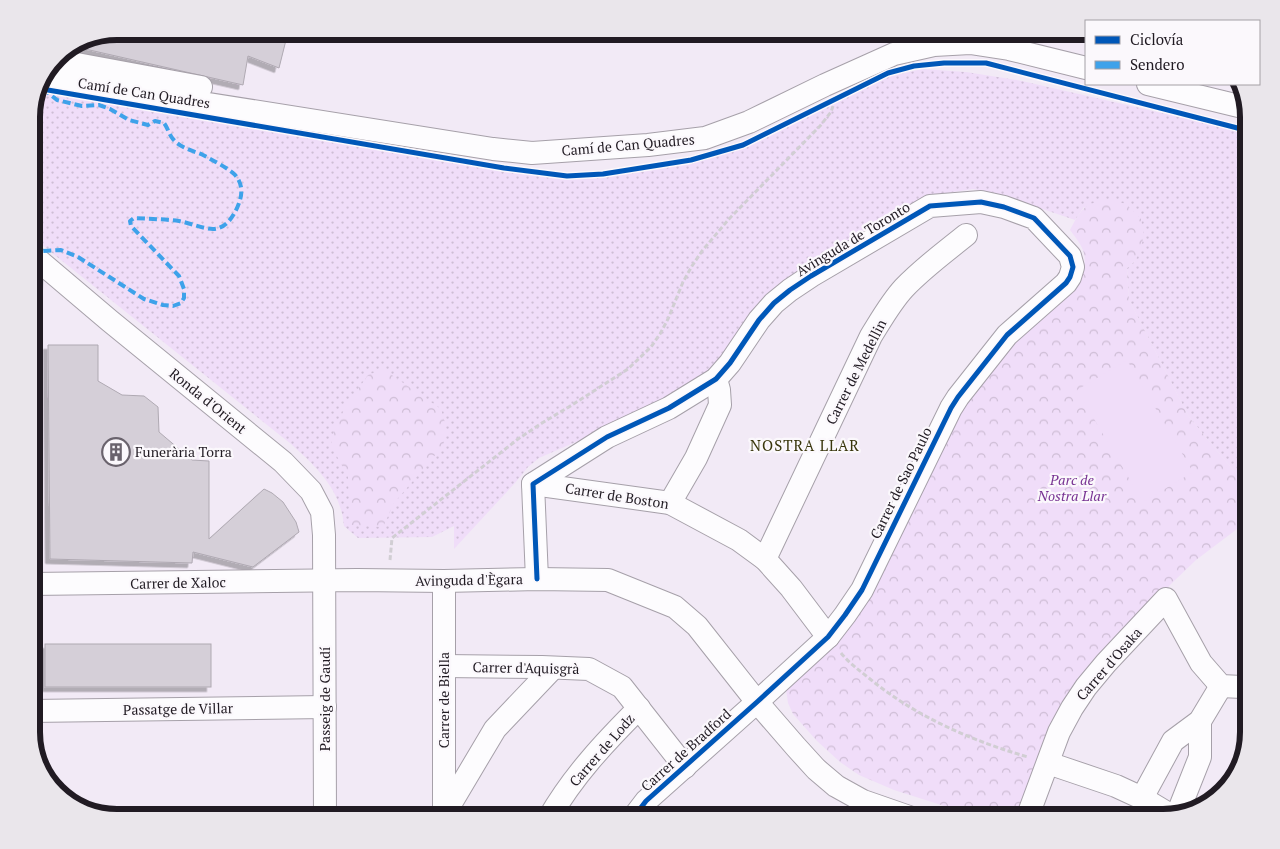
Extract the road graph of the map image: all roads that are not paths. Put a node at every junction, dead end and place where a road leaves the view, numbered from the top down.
1 (64, 62) edge
2 (1085, 68) edge
3 (51, 78) edge
4 (1152, 85) edge
5 (1239, 106) edge
6 (242, 109) junction
7 (966, 235) dead end
8 (40, 262) edge
9 (1070, 277) joint
10 (716, 379) junction
11 (533, 484) junction
12 (670, 503) junction
13 (765, 559) junction
14 (537, 579) junction
15 (324, 580) junction
16 (444, 581) junction
17 (40, 584) edge
18 (828, 636) junction
19 (444, 666) junction
20 (553, 668) junction
21 (1221, 686) junction
22 (1240, 687) edge
23 (757, 702) junction
24 (325, 707) junction
25 (639, 708) junction
26 (40, 711) edge
27 (1200, 721) junction
28 (1048, 763) junction
29 (685, 767) junction
30 (1142, 798) junction
31 (1180, 807) edge
32 (325, 809) edge
33 (444, 809) edge
34 (448, 809) edge
35 (554, 809) edge
36 (640, 809) edge
37 (886, 809) edge
38 (1030, 809) edge
39 (1160, 809) edge

1 - 6 street, Camí de Can Quadres
2 - 6 street, Camí de Can Quadres
3 - 6 street, Camí de Can Quadres
4 - 5 street
7 - 13 street, Carrer de Medellin
8 - 15 street, Ronda d'Orient
9 - 10 street, Avinguda de Toronto
9 - 18 street, Carrer de Sao Paulo
10 - 11 street, Avinguda de Toronto
10 - 12 street
11 - 12 street, Carrer de Boston
11 - 14 street
12 - 13 street, Carrer de Boston
13 - 18 street, Carrer de Boston
14 - 16 street, Avinguda d'Ègara
14 - 23 street, Avinguda d'Ègara
15 - 16 street, Avinguda d'Ègara
15 - 17 street, Carrer de Xaloc
15 - 24 street, Passeig de Gaudí
16 - 19 street, Carrer de Biella
18 - 23 street, Carrer de Sao Paulo
19 - 20 street, Carrer d'Aquisgrà
19 - 33 street, Carrer de Biella
20 - 25 street, Carrer d'Aquisgrà
20 - 34 street
21 - 22 street
21 - 27 street
21 - 28 street, Carrer d'Osaka
23 - 29 street, Carrer de Bradford
23 - 37 street, Avinguda d'Ègara
24 - 26 street, Passatge de Villar
24 - 32 street, Passeig de Gaudí
25 - 29 street, Carrer d'Aquisgrà
25 - 35 street, Carrer de Lodz
27 - 30 street
27 - 31 street
28 - 30 street
28 - 38 street, Carrer d'Osaka
29 - 36 street, Carrer de Bradford
30 - 39 street

